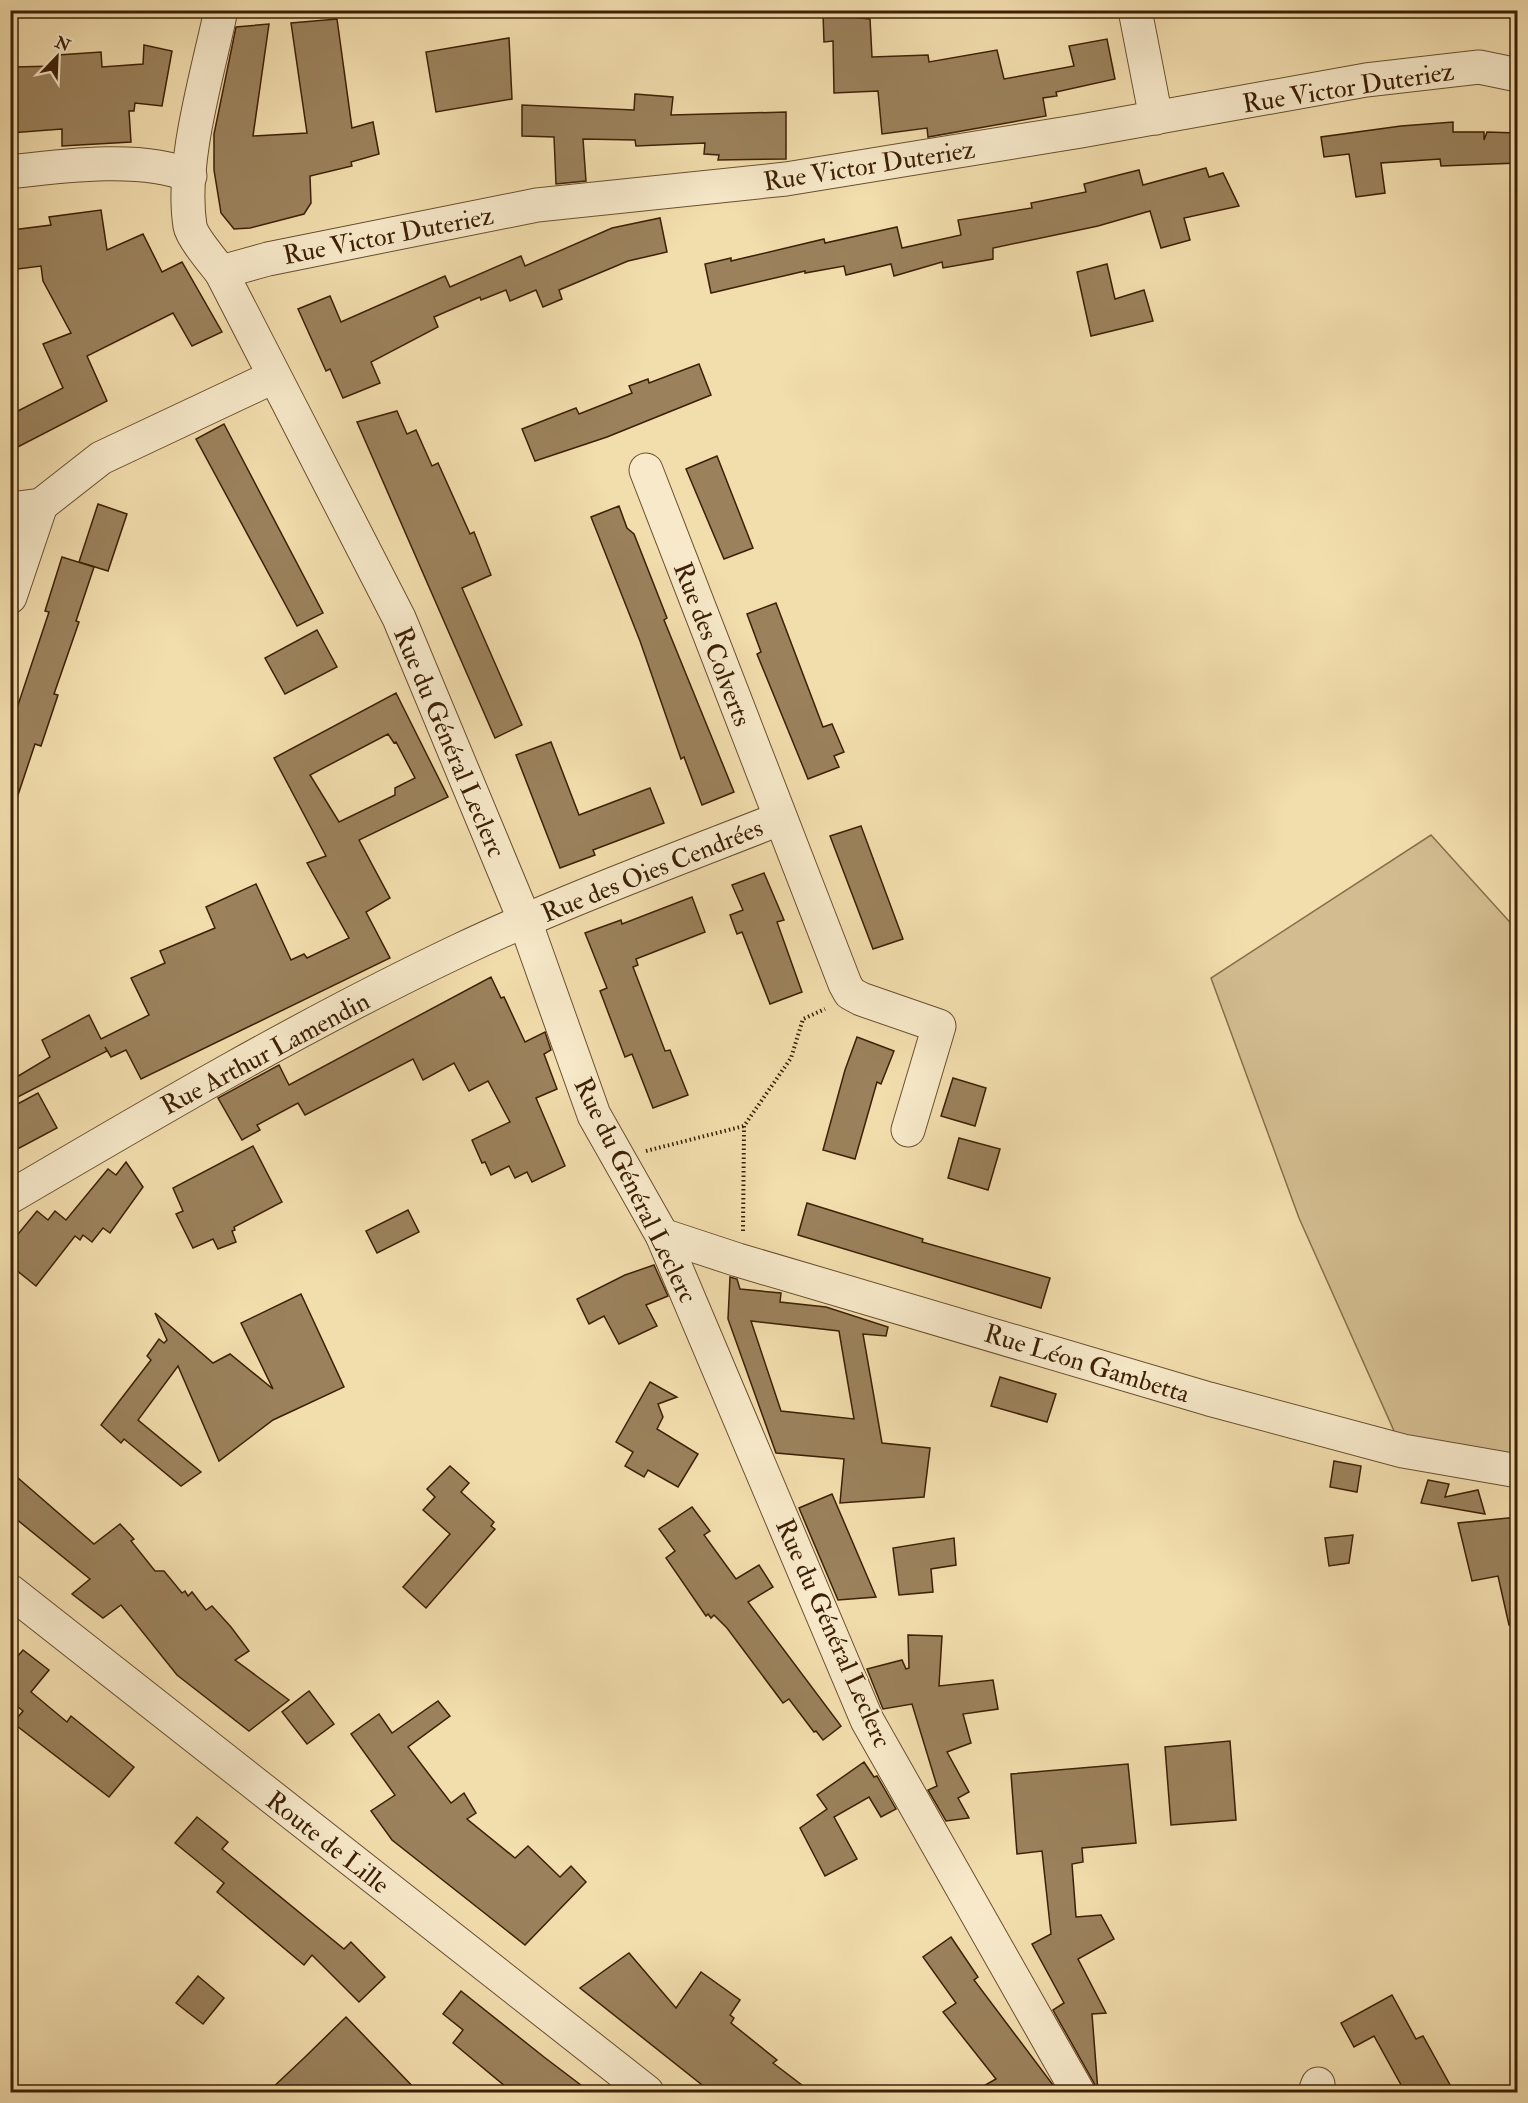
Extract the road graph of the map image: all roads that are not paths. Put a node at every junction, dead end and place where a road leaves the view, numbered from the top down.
1 (221, 10) edge
2 (1135, 10) edge
3 (1518, 75) edge
4 (1156, 118) junction
5 (10, 172) edge
6 (190, 176) junction
7 (221, 272) junction
8 (273, 377) junction
9 (646, 470) dead end
10 (26, 507) edge
11 (10, 597) edge
12 (779, 819) junction
13 (525, 921) junction
14 (908, 1130) dead end
15 (10, 1197) edge
16 (662, 1235) junction
17 (1518, 1471) edge
18 (10, 1590) edge
19 (647, 2092) edge
20 (1078, 2092) edge

1 - 6 street, Rue du Général Leclerc
2 - 4 street
3 - 4 street, Rue Victor Duteriez
4 - 7 street, Rue Victor Duteriez
5 - 6 street
6 - 7 street, Rue du Général Leclerc
7 - 8 street, Rue du Général Leclerc
8 - 10 street
8 - 13 street, Rue du Général Leclerc
9 - 12 street, Rue des Colverts
10 - 11 street
12 - 13 street, Rue des Oies Cendrées
12 - 14 street, Rue des Colverts
13 - 15 street, Rue Arthur Lamendin
13 - 16 street, Rue du Général Leclerc
16 - 17 street, Rue Léon Gambetta
16 - 20 street, Rue du Général Leclerc
18 - 19 street, Route de Lille

